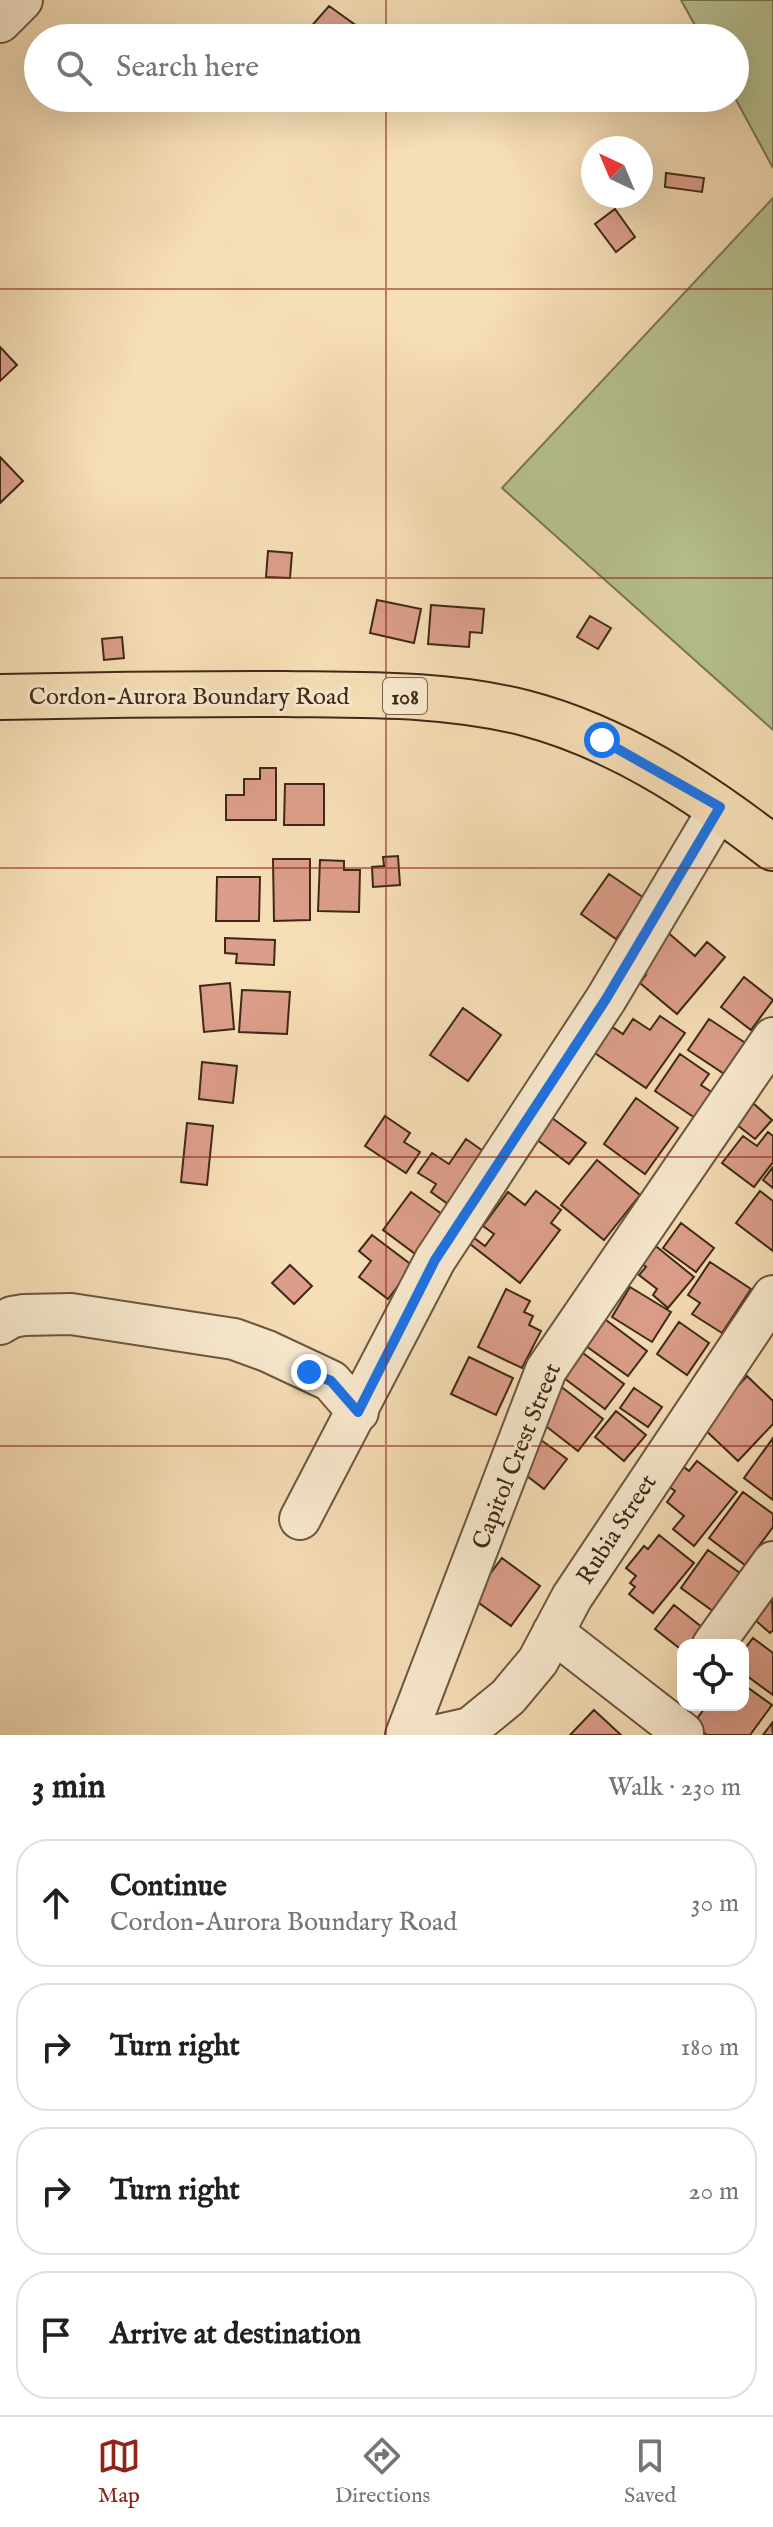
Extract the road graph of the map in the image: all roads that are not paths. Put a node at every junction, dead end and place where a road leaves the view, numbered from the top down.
1 (22, 0) edge
2 (0, 22) edge
3 (0, 697) edge
4 (720, 807) junction
5 (773, 848) edge
6 (773, 1038) edge
7 (773, 1296) edge
8 (0, 1324) edge
9 (358, 1412) junction
10 (300, 1519) dead end
11 (773, 1562) edge
12 (553, 1632) junction
13 (717, 1639) edge
14 (677, 1711) edge
15 (684, 1734) edge
16 (406, 1735) edge
17 (439, 1735) edge

1 - 2 street
3 - 4 main road, Cordon-Aurora Boundary Road / 108
4 - 5 main road, Cordon-Aurora Boundary Road / 108
4 - 9 street
6 - 16 street, Capitol Crest Street
7 - 12 street, Rubia Street
8 - 9 street
9 - 10 street
11 - 13 street
12 - 15 street
12 - 17 street, Rubia Street
14 - 15 street

